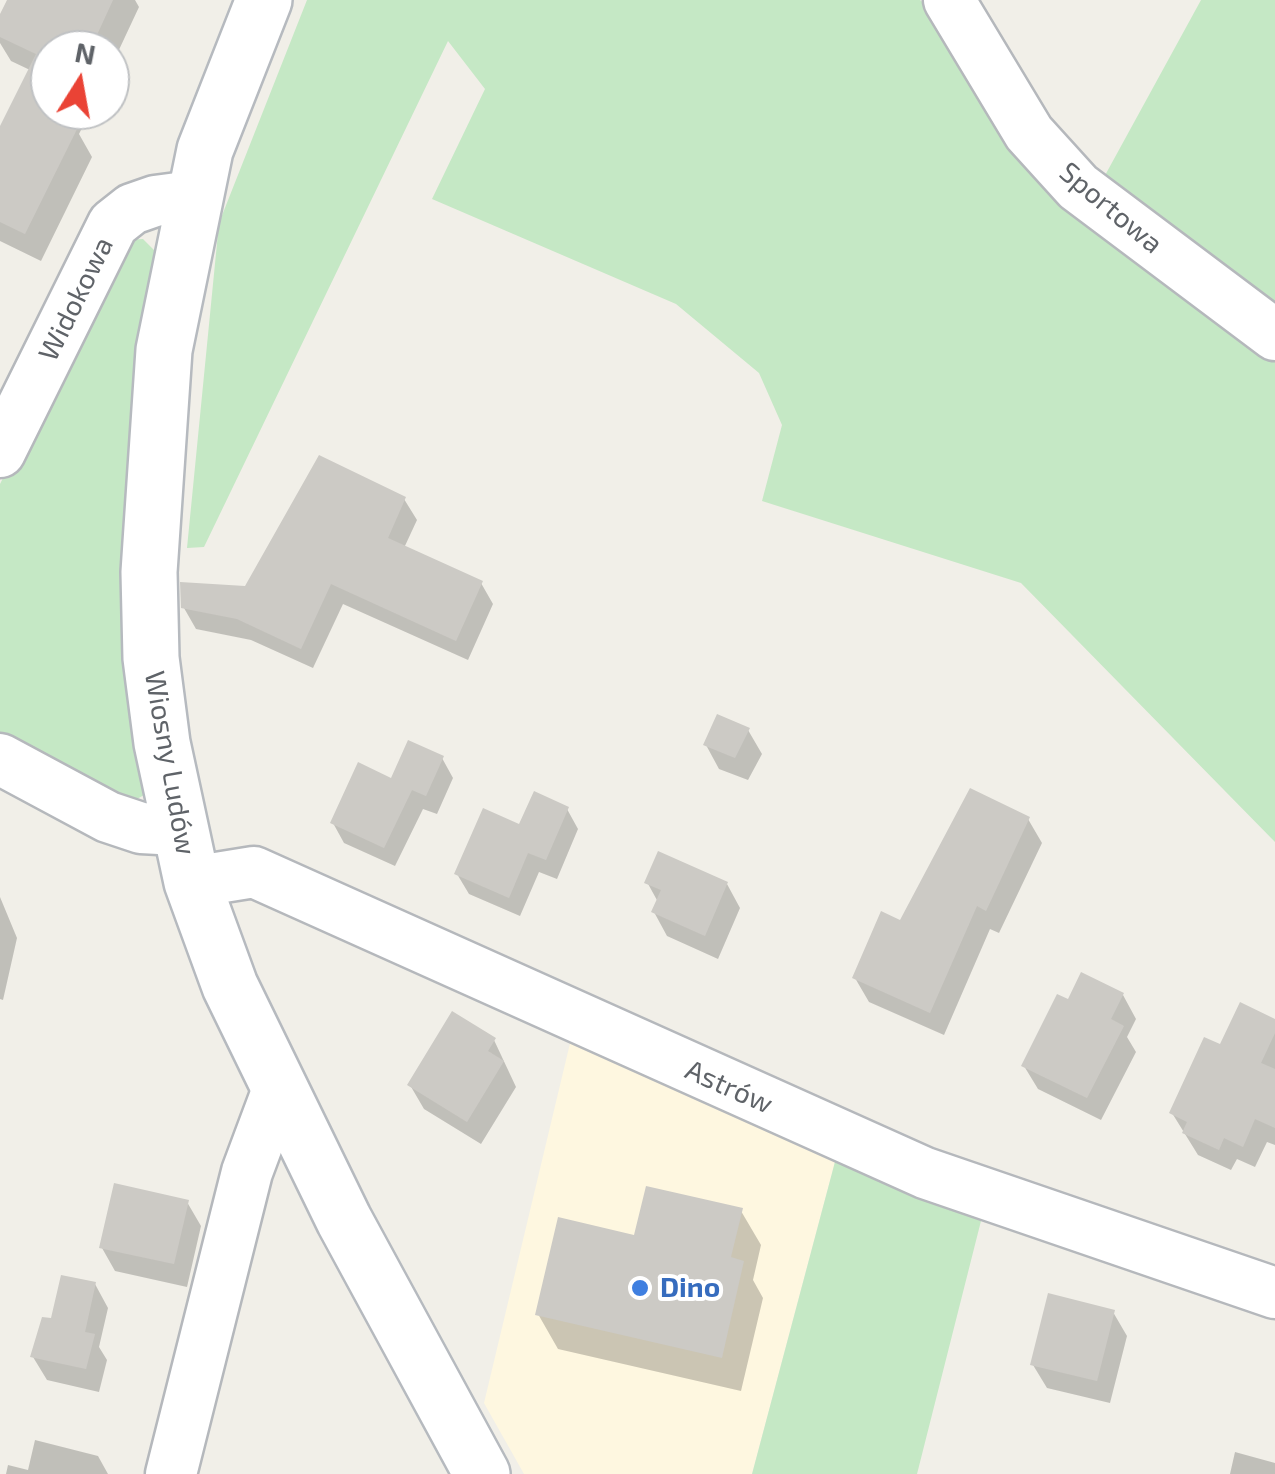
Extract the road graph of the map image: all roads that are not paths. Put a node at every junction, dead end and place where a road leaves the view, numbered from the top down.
1 (264, 0) edge
2 (950, 0) edge
3 (192, 196) junction
4 (1275, 335) edge
5 (0, 452) edge
6 (0, 759) edge
7 (178, 830) junction
8 (192, 882) junction
9 (278, 1089) junction
10 (1275, 1294) edge
11 (171, 1474) edge
12 (482, 1474) edge

1 - 3 street, Wiosny Ludów
2 - 4 street, Sportowa
3 - 5 street, Widokowa
3 - 7 street, Wiosny Ludów
6 - 7 street
7 - 8 street, Wiosny Ludów
8 - 9 street, Wiosny Ludów
8 - 10 street, Astrów
9 - 11 street
9 - 12 street, Wiosny Ludów

